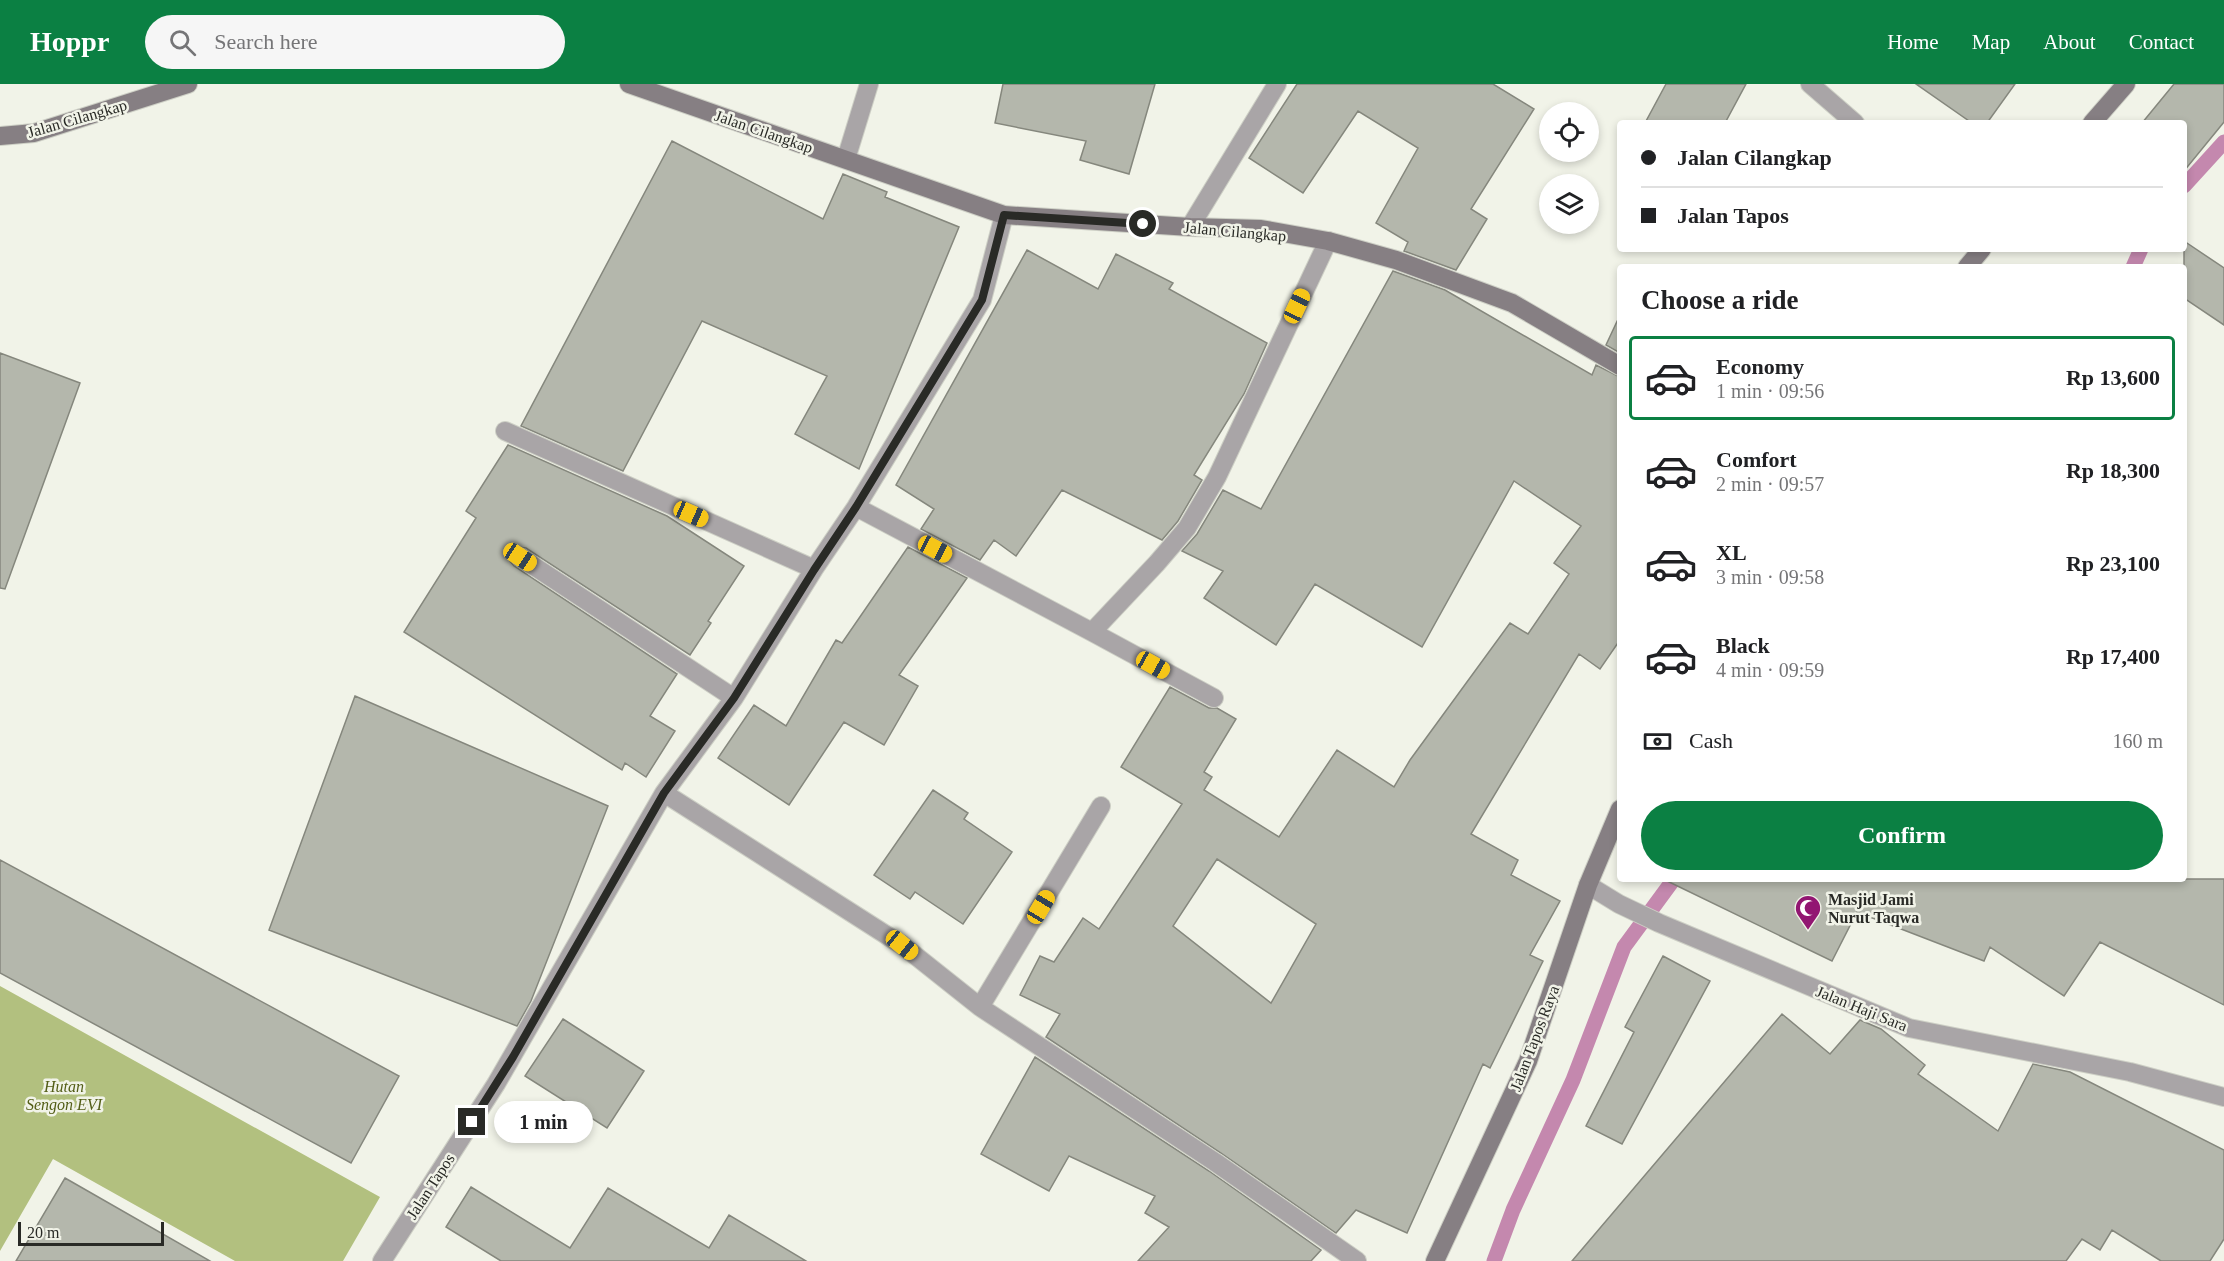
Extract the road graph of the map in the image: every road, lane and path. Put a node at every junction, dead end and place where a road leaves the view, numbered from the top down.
1 (188, 84) edge
2 (629, 84) edge
3 (869, 84) edge
4 (1277, 84) edge
5 (1810, 84) edge
6 (2126, 84) edge
7 (1852, 120) edge
8 (2095, 120) edge
9 (0, 136) edge
10 (846, 159) junction
11 (1004, 215) junction
12 (1190, 227) junction
13 (1328, 242) junction
14 (1980, 252) edge
15 (1970, 264) edge
16 (1617, 364) edge
17 (505, 431) dead end
18 (856, 507) junction
19 (520, 557) dead end
20 (814, 570) junction
21 (1092, 632) junction
22 (734, 698) junction
23 (1214, 698) dead end
24 (664, 793) junction
25 (1101, 806) dead end
26 (1617, 816) edge
27 (1588, 885) junction
28 (980, 1007) junction
29 (2224, 1097) edge
30 (382, 1261) edge
31 (1358, 1261) edge
32 (1435, 1261) edge

1 - 9 street, Jalan Cilangkap
2 - 10 street, Jalan Cilangkap
3 - 10 street
4 - 12 street
5 - 7 street
6 - 8 street
10 - 11 street, Jalan Cilangkap
11 - 12 street, Jalan Cilangkap
11 - 18 street, Jalan Tapos
12 - 13 street, Jalan Cilangkap
13 - 16 street, Jalan Cilangkap
13 - 21 street
14 - 15 street
17 - 20 street
18 - 20 street, Jalan Tapos
18 - 21 street
19 - 22 street
20 - 22 street, Jalan Tapos
21 - 23 street
22 - 24 street, Jalan Tapos
24 - 28 street
24 - 30 street, Jalan Tapos
25 - 28 street
26 - 27 street, Jalan Tapos Raya
27 - 29 street, Jalan Haji Sara
27 - 32 street, Jalan Tapos Raya
28 - 31 street

